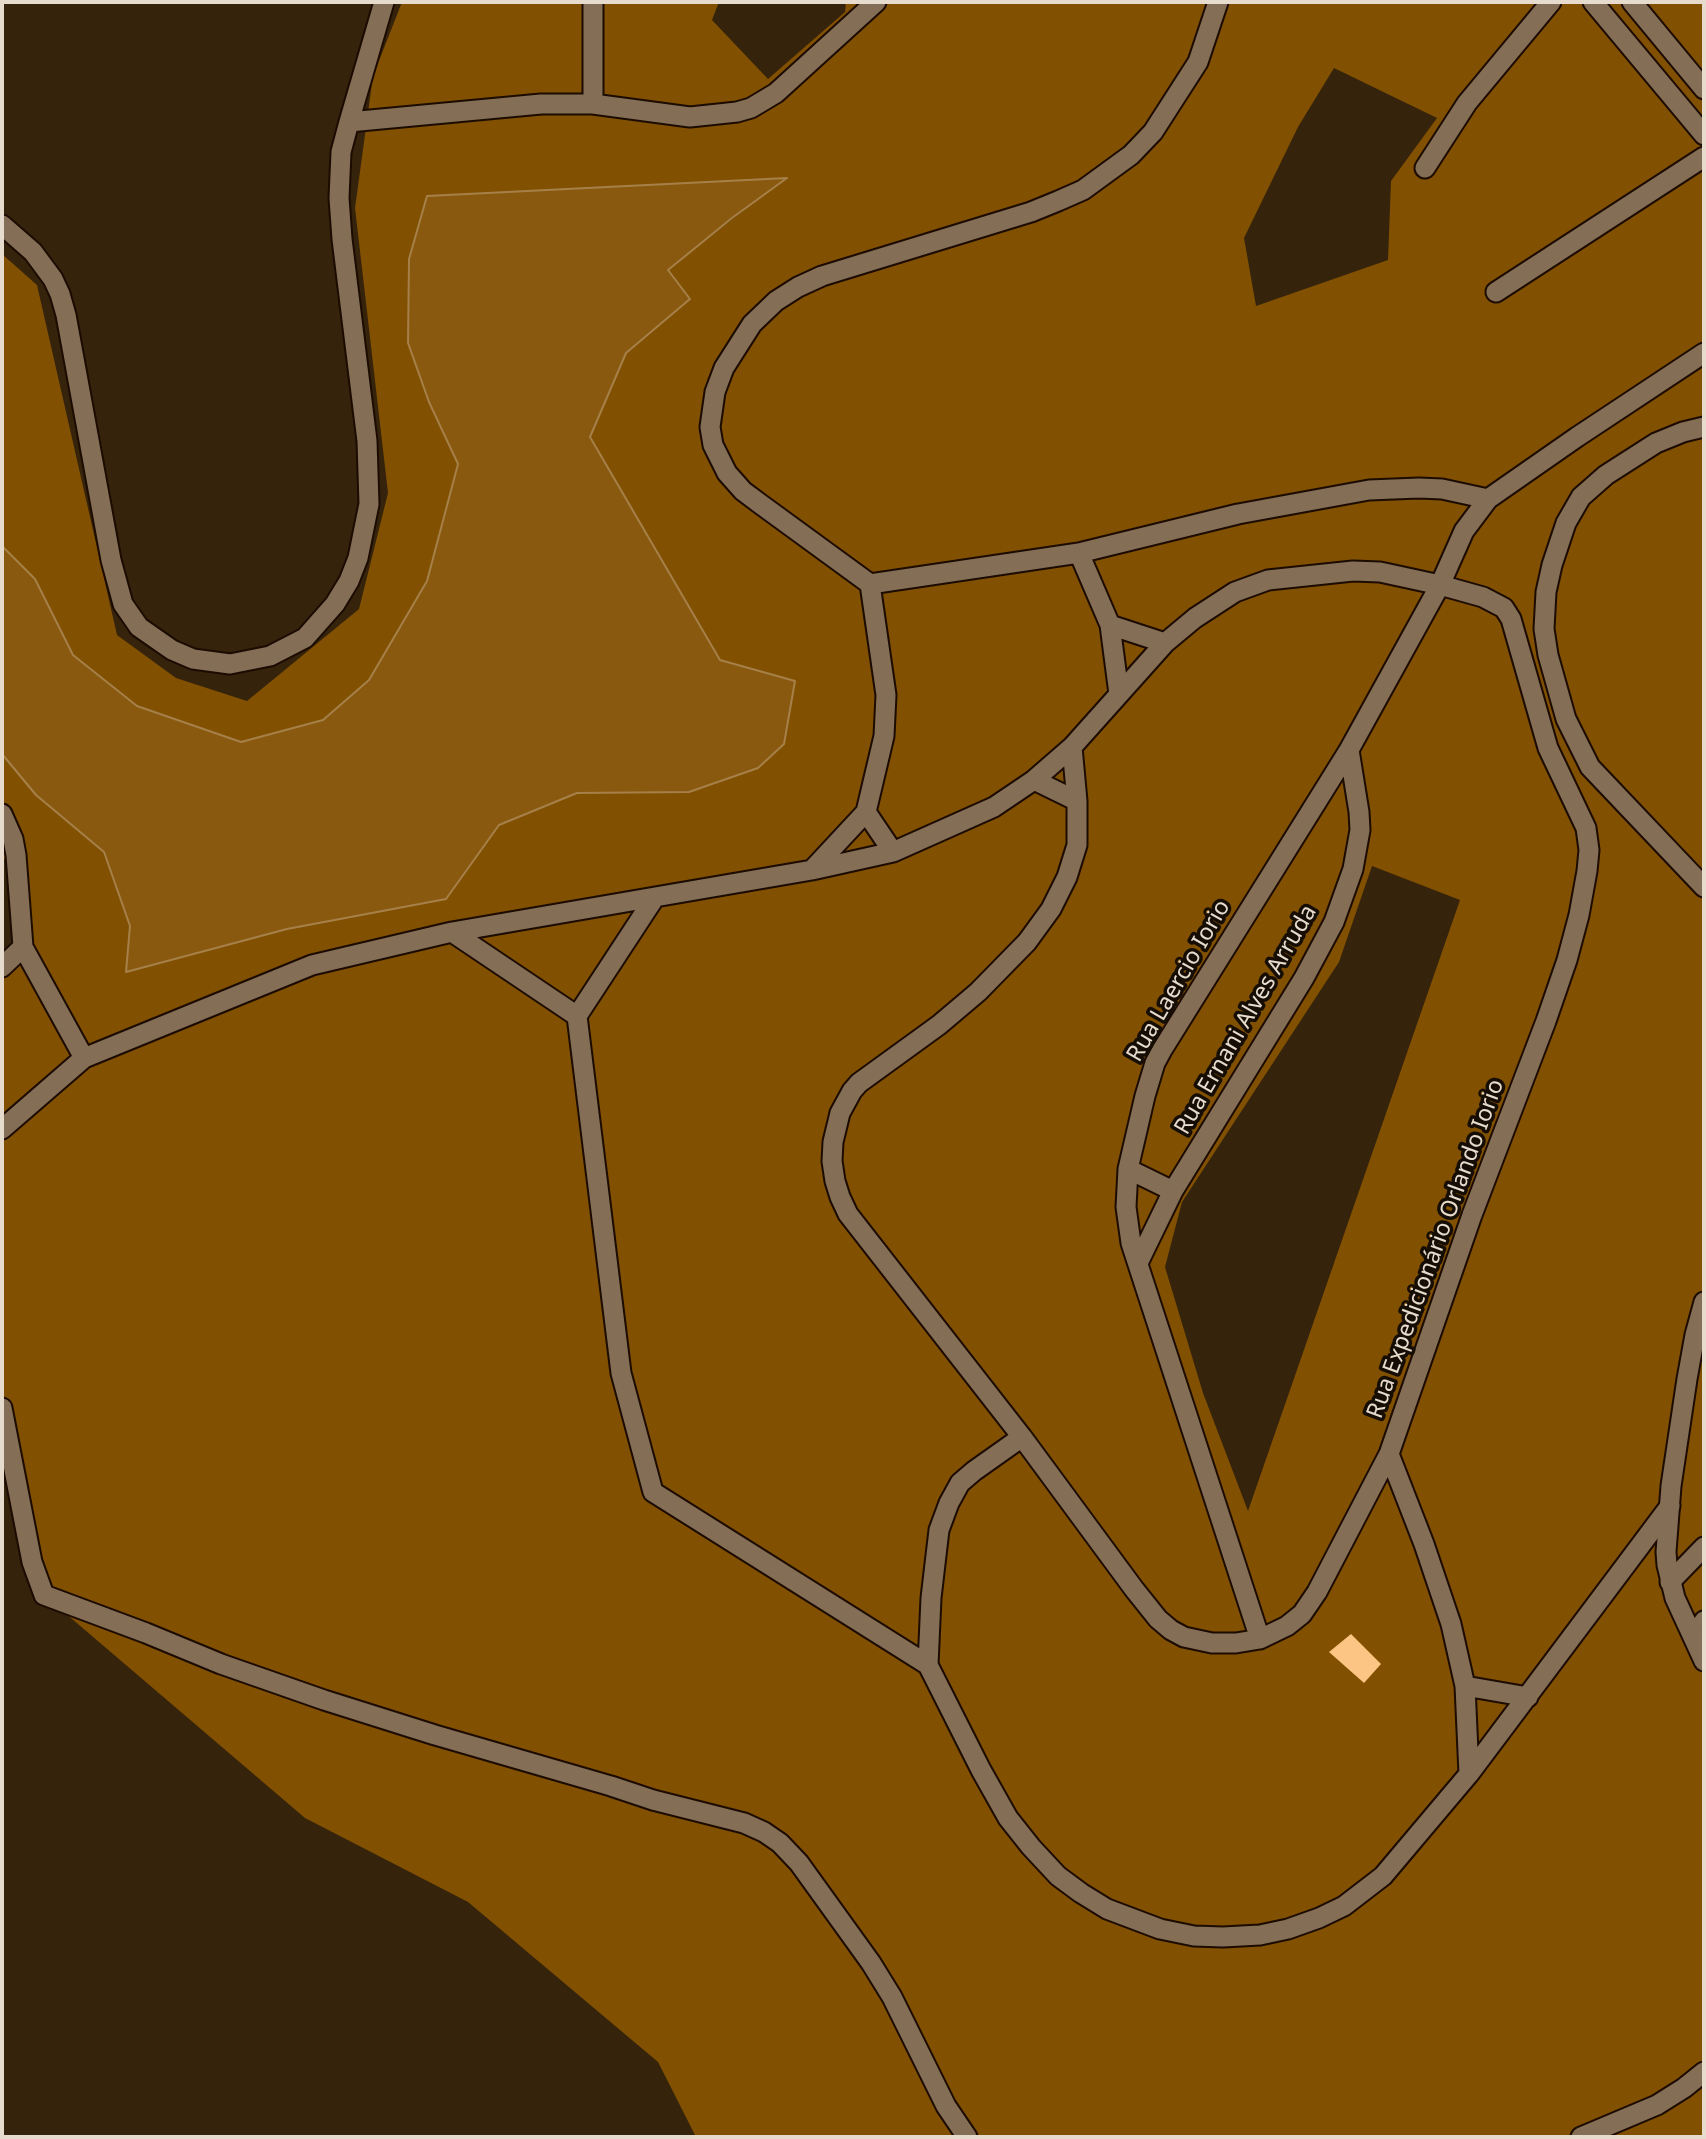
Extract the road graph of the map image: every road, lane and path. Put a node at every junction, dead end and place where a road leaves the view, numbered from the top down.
1 (384, 2) edge
2 (593, 2) edge
3 (876, 2) edge
4 (1218, 2) edge
5 (1551, 2) edge
6 (1593, 2) edge
7 (1632, 2) edge
8 (1704, 89) edge
9 (593, 104) junction
10 (349, 122) junction
11 (1704, 135) edge
12 (1704, 157) edge
13 (1424, 169) dead end
14 (2, 225) edge
15 (1496, 292) dead end
16 (1704, 353) edge
17 (1704, 427) edge
18 (1488, 499) junction
19 (1079, 553) junction
20 (870, 584) junction
21 (1440, 585) junction
22 (1110, 625) junction
23 (1166, 643) junction
24 (1119, 694) junction
25 (1072, 747) junction
26 (1349, 750) junction
27 (1034, 780) junction
28 (1077, 801) junction
29 (866, 812) junction
30 (2, 814) edge
31 (893, 852) junction
32 (812, 870) junction
33 (1704, 887) edge
34 (655, 897) junction
35 (453, 932) junction
36 (23, 947) junction
37 (2, 967) edge
38 (577, 1016) junction
39 (84, 1058) junction
40 (2, 1129) edge
41 (1128, 1169) junction
42 (1173, 1191) junction
43 (1138, 1263) junction
44 (1704, 1302) edge
45 (2, 1408) edge
46 (1022, 1437) junction
47 (1388, 1454) junction
48 (1670, 1506) junction
49 (1704, 1547) edge
50 (1670, 1581) junction
51 (1704, 1621) edge
52 (1694, 1638) junction
53 (1260, 1639) junction
54 (1704, 1661) edge
55 (928, 1665) junction
56 (1465, 1686) junction
57 (1528, 1697) junction
58 (1469, 1774) junction
59 (1704, 2072) edge
60 (967, 2137) edge
61 (1581, 2137) edge

1 - 10 street
2 - 9 street
3 - 9 street
4 - 20 street
5 - 13 street
6 - 11 street
7 - 8 street
9 - 10 street
10 - 14 street
12 - 15 street
16 - 18 street, Rua Laercio Iorio
17 - 33 street
18 - 19 street
18 - 21 street, Rua Laercio Iorio
19 - 20 street
19 - 22 street
20 - 29 street
21 - 23 street
21 - 26 street, Rua Laercio Iorio
21 - 47 street, Rua Expedicionário Orlando Iorio
22 - 23 street
22 - 24 street
23 - 24 street
24 - 25 street
25 - 27 street
25 - 28 street
26 - 41 street, Rua Laercio Iorio
26 - 42 street, Rua Ernani Alves Arruda
27 - 28 street
27 - 31 street
28 - 46 street
29 - 31 street
29 - 32 street
30 - 36 street
31 - 32 street
32 - 34 street
34 - 35 street
34 - 38 street
35 - 38 street
35 - 39 street
36 - 37 street
36 - 39 street
38 - 55 street
39 - 40 street
41 - 42 street
41 - 43 street, Rua Laercio Iorio
42 - 43 street, Rua Ernani Alves Arruda
43 - 53 street, Rua Laercio Iorio
44 - 48 street
45 - 60 street
46 - 53 street
46 - 55 street
47 - 53 street, Rua Expedicionário Orlando Iorio
47 - 56 street
48 - 50 street
48 - 57 street
49 - 50 street
50 - 52 street
51 - 52 street
52 - 54 street
55 - 58 street
56 - 57 street
56 - 58 street
57 - 58 street
59 - 61 street

